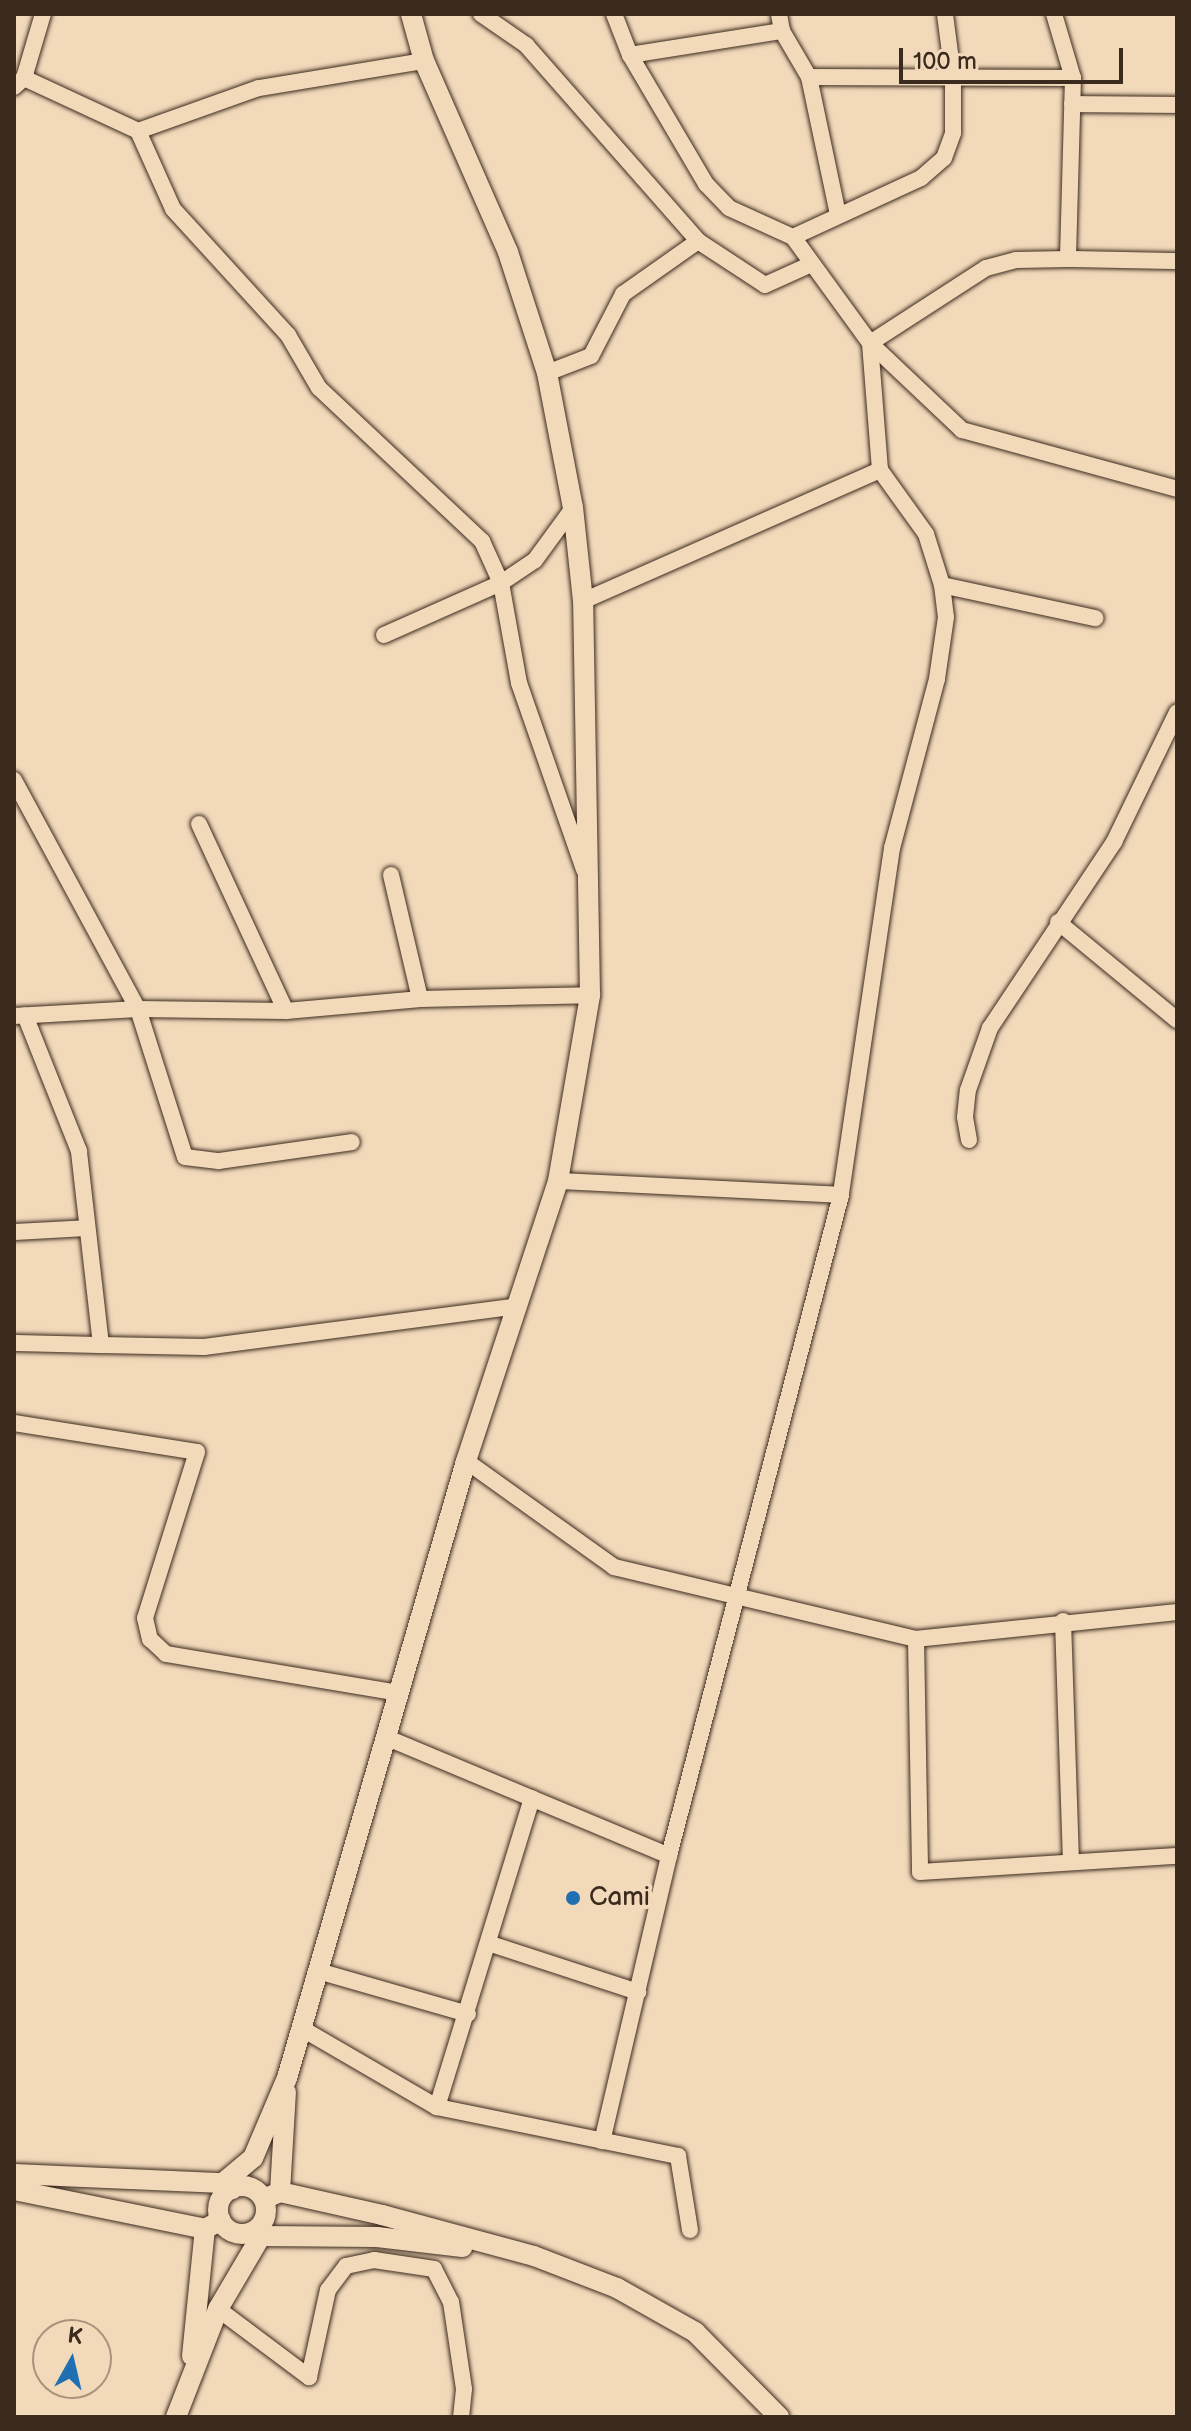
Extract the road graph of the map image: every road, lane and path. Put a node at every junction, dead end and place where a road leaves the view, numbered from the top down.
1 (43, 14) edge
2 (411, 14) edge
3 (481, 14) edge
4 (614, 14) edge
5 (779, 14) edge
6 (945, 14) edge
7 (1054, 14) edge
8 (782, 31) junction
9 (630, 55) junction
10 (424, 61) junction
11 (953, 76) junction
12 (809, 77) junction
13 (1073, 78) junction
14 (19, 82) edge
15 (1072, 104) junction
16 (1177, 105) edge
17 (138, 131) junction
18 (838, 215) junction
19 (793, 237) junction
20 (698, 241) junction
21 (1068, 259) junction
22 (1177, 261) edge
23 (809, 265) junction
24 (870, 343) junction
25 (547, 373) junction
26 (880, 470) junction
27 (1177, 489) edge
28 (573, 508) junction
29 (501, 583) junction
30 (942, 585) junction
31 (583, 601) junction
32 (1095, 618) dead end
33 (384, 635) dead end
34 (1177, 712) edge
35 (14, 780) edge
36 (199, 824) dead end
37 (391, 875) dead end
38 (589, 883) junction
39 (1058, 922) junction
40 (590, 995) junction
41 (420, 999) junction
42 (138, 1009) junction
43 (286, 1011) junction
44 (20, 1016) edge
45 (1177, 1020) edge
46 (969, 1140) dead end
47 (352, 1142) dead end
48 (558, 1181) junction
49 (841, 1195) junction
50 (87, 1228) junction
51 (14, 1232) edge
52 (514, 1307) junction
53 (14, 1343) edge
54 (101, 1345) junction
55 (14, 1423) edge
56 (466, 1461) junction
57 (735, 1600) junction
58 (1177, 1612) edge
59 (1063, 1621) junction
60 (916, 1639) junction
61 (398, 1693) junction
62 (385, 1737) junction
63 (532, 1798) junction
64 (669, 1856) junction
65 (1177, 1856) edge
66 (1071, 1861) junction
67 (491, 1944) junction
68 (318, 1971) junction
69 (638, 1992) junction
70 (468, 2014) junction
71 (301, 2028) junction
72 (287, 2078) junction
73 (437, 2107) junction
74 (602, 2141) junction
75 (14, 2174) edge
76 (227, 2186) junction
77 (14, 2190) edge
78 (272, 2196) junction
79 (213, 2225) junction
80 (690, 2230) dead end
81 (259, 2232) junction
82 (534, 2256) junction
83 (218, 2309) junction
84 (190, 2376) junction
85 (176, 2417) edge
86 (461, 2417) edge
87 (779, 2417) edge

1 - 14 street
2 - 10 street
3 - 20 street
4 - 9 street
5 - 8 street
6 - 11 street
7 - 13 street
8 - 9 street
8 - 12 street
9 - 19 street
10 - 17 street
10 - 25 street
11 - 12 street
11 - 13 street
11 - 18 street
12 - 18 street
13 - 15 street
14 - 17 street
15 - 16 street
15 - 21 street
17 - 29 street
18 - 19 street
19 - 23 street
20 - 23 street
20 - 25 street
21 - 22 street
21 - 24 street
23 - 24 street
24 - 26 street
24 - 27 street
25 - 28 street
26 - 30 street
26 - 31 street
28 - 29 street
28 - 31 street
29 - 33 street
29 - 38 street
30 - 32 street
30 - 49 street
31 - 38 street
34 - 39 street
35 - 42 street
36 - 43 street
37 - 41 street
38 - 40 street
39 - 45 street
39 - 46 street
40 - 41 street
40 - 48 street
41 - 43 street
42 - 43 street
42 - 44 street
42 - 47 street
44 - 50 street
48 - 49 street
48 - 52 street
49 - 57 street
50 - 51 street
50 - 54 street
52 - 54 street
52 - 56 street
53 - 54 street
55 - 61 street
56 - 57 street
56 - 61 street
57 - 60 street
57 - 64 street
58 - 59 street
59 - 60 street
59 - 66 street
60 - 66 street
61 - 62 street
62 - 63 street
62 - 68 street
63 - 64 street
63 - 67 street
64 - 69 street
65 - 66 street
67 - 69 street
67 - 70 street
68 - 70 street
68 - 71 street
69 - 74 street
70 - 73 street
71 - 72 street
71 - 73 street
72 - 76 street
72 - 78 street
73 - 74 street
74 - 80 street
75 - 76 street
76 - 78 street
76 - 79 street
77 - 79 street
78 - 81 street
78 - 82 street
79 - 81 street
79 - 84 street
81 - 82 street
81 - 83 street
82 - 87 street
83 - 84 street
83 - 86 street
84 - 85 street

